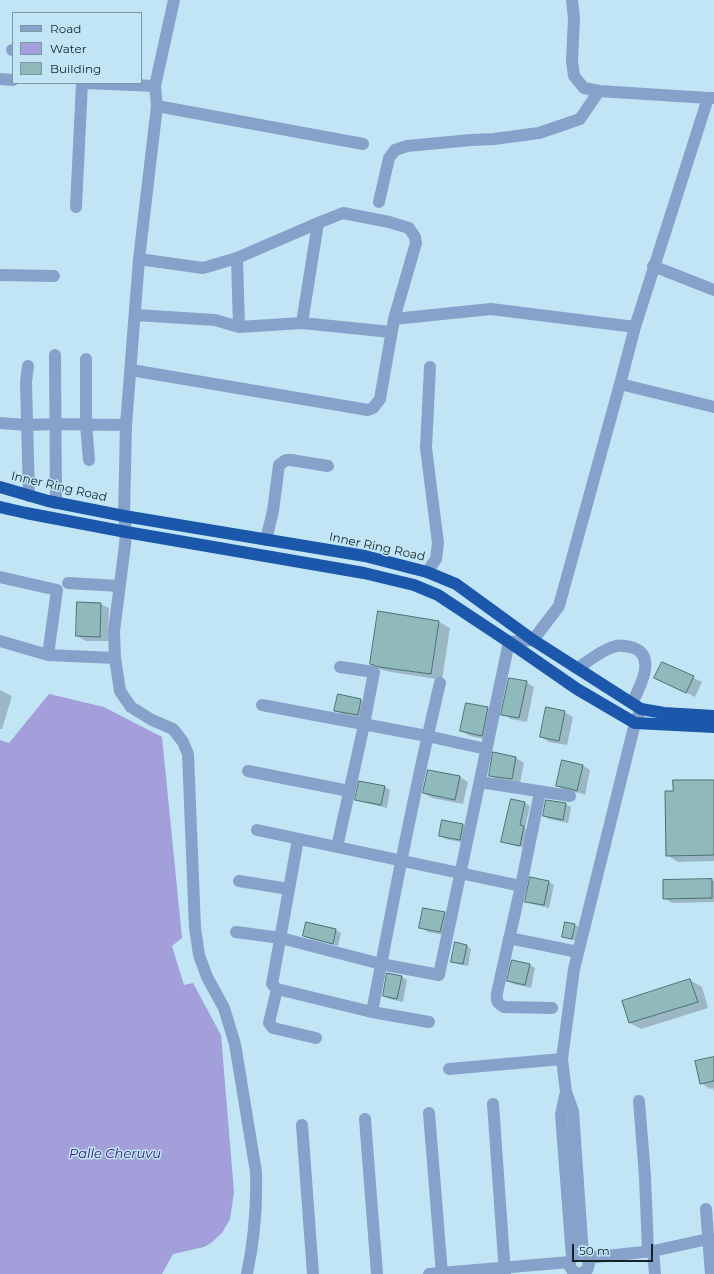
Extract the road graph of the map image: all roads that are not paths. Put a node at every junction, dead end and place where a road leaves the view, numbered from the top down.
1 (174, 0) edge
2 (572, 0) edge
3 (0, 79) edge
4 (12, 80) edge
5 (83, 84) edge
6 (126, 84) edge
7 (155, 86) junction
8 (599, 91) junction
9 (711, 98) edge
10 (157, 106) junction
11 (363, 144) dead end
12 (379, 202) dead end
13 (76, 207) dead end
14 (318, 222) junction
15 (237, 258) junction
16 (139, 259) junction
17 (653, 266) junction
18 (0, 275) edge
19 (54, 276) dead end
20 (714, 290) edge
21 (136, 315) junction
22 (394, 319) junction
23 (302, 323) junction
24 (239, 327) junction
25 (635, 327) junction
26 (391, 332) junction
27 (55, 355) dead end
28 (86, 359) dead end
29 (28, 366) dead end
30 (430, 367) dead end
31 (131, 370) junction
32 (620, 384) junction
33 (714, 407) edge
34 (0, 423) edge
35 (56, 424) junction
36 (86, 424) junction
37 (27, 425) junction
38 (126, 425) junction
39 (89, 460) dead end
40 (328, 466) dead end
41 (0, 487) edge
42 (29, 496) junction
43 (56, 503) junction
44 (0, 507) edge
45 (124, 516) junction
46 (126, 532) junction
47 (266, 540) junction
48 (427, 572) junction
49 (0, 576) edge
50 (68, 584) dead end
51 (119, 586) junction
52 (533, 640) junction
53 (0, 641) edge
54 (509, 642) junction
55 (48, 655) junction
56 (115, 658) junction
57 (340, 667) dead end
58 (578, 668) junction
59 (440, 683) dead end
60 (262, 705) dead end
61 (637, 706) junction
62 (714, 716) edge
63 (635, 723) junction
64 (364, 725) junction
65 (714, 727) edge
66 (427, 736) junction
67 (486, 749) junction
68 (248, 771) dead end
69 (480, 782) junction
70 (349, 792) junction
71 (540, 792) junction
72 (570, 796) dead end
73 (257, 830) dead end
74 (298, 839) junction
75 (337, 847) junction
76 (400, 861) junction
77 (461, 873) junction
78 (239, 881) dead end
79 (521, 886) junction
80 (289, 889) junction
81 (236, 932) dead end
82 (281, 938) junction
83 (509, 938) junction
84 (578, 952) junction
85 (381, 964) junction
86 (277, 989) junction
87 (552, 1008) dead end
88 (372, 1012) junction
89 (429, 1022) dead end
90 (316, 1038) dead end
91 (562, 1059) junction
92 (448, 1069) dead end
93 (639, 1101) dead end
94 (493, 1104) dead end
95 (430, 1113) dead end
96 (365, 1119) dead end
97 (302, 1125) dead end
98 (706, 1209) dead end
99 (711, 1240) edge
100 (650, 1251) junction
101 (579, 1267) edge
102 (505, 1271) edge
103 (442, 1273) edge
104 (247, 1274) edge
105 (313, 1274) edge
106 (376, 1274) edge
107 (429, 1274) edge
108 (655, 1274) edge
109 (711, 1274) edge

1 - 7 street
2 - 8 street
3 - 4 street
5 - 13 street
6 - 7 street
7 - 10 street
8 - 9 street
8 - 12 street
9 - 17 street
10 - 11 street
10 - 16 street
14 - 15 street
14 - 22 street
14 - 23 street
15 - 16 street
15 - 24 street
16 - 21 street
17 - 20 street
17 - 25 street
18 - 19 street
21 - 24 street
21 - 31 street
22 - 25 street
22 - 26 street
23 - 24 street
23 - 26 street
25 - 32 street
26 - 31 street
27 - 35 street
28 - 36 street
29 - 37 street
30 - 48 street
31 - 38 street
32 - 33 street
32 - 52 street
34 - 37 street
35 - 36 street
35 - 37 street
35 - 43 street
36 - 38 street
36 - 39 street
37 - 42 street
38 - 45 street
40 - 47 street
41 - 42 highway, Inner Ring Road
42 - 43 highway, Inner Ring Road
43 - 45 highway, Inner Ring Road
44 - 46 highway
45 - 46 street
45 - 47 highway, Inner Ring Road
46 - 51 street
46 - 54 highway
47 - 48 highway, Inner Ring Road
48 - 52 highway, Inner Ring Road
49 - 55 street
50 - 51 street
51 - 56 street
52 - 54 street
52 - 58 highway, Inner Ring Road
53 - 55 street
54 - 63 highway
54 - 67 street
55 - 56 street
56 - 104 street
57 - 64 street
58 - 61 highway, Inner Ring Road
58 - 61 street
59 - 66 street
60 - 64 street
61 - 62 highway, Inner Ring Road
61 - 63 street
63 - 65 highway
63 - 84 street
64 - 66 street
64 - 70 street
66 - 67 street
66 - 76 street
67 - 69 street
68 - 70 street
69 - 71 street
69 - 77 street
70 - 75 street
71 - 72 street
71 - 79 street
73 - 74 street
74 - 75 street
74 - 80 street
75 - 76 street
76 - 77 street
76 - 85 street
77 - 79 street
77 - 85 street
78 - 80 street
79 - 83 street
80 - 82 street
81 - 82 street
82 - 85 street
82 - 86 street
83 - 84 street
83 - 87 street
84 - 91 street
85 - 88 street
86 - 88 street
86 - 90 street
88 - 89 street
91 - 92 street
91 - 101 street
93 - 100 street
94 - 102 street
95 - 103 street
96 - 106 street
97 - 105 street
98 - 99 street
99 - 100 street
99 - 109 street
100 - 101 street
100 - 108 street
101 - 102 street
102 - 103 street
103 - 107 street

